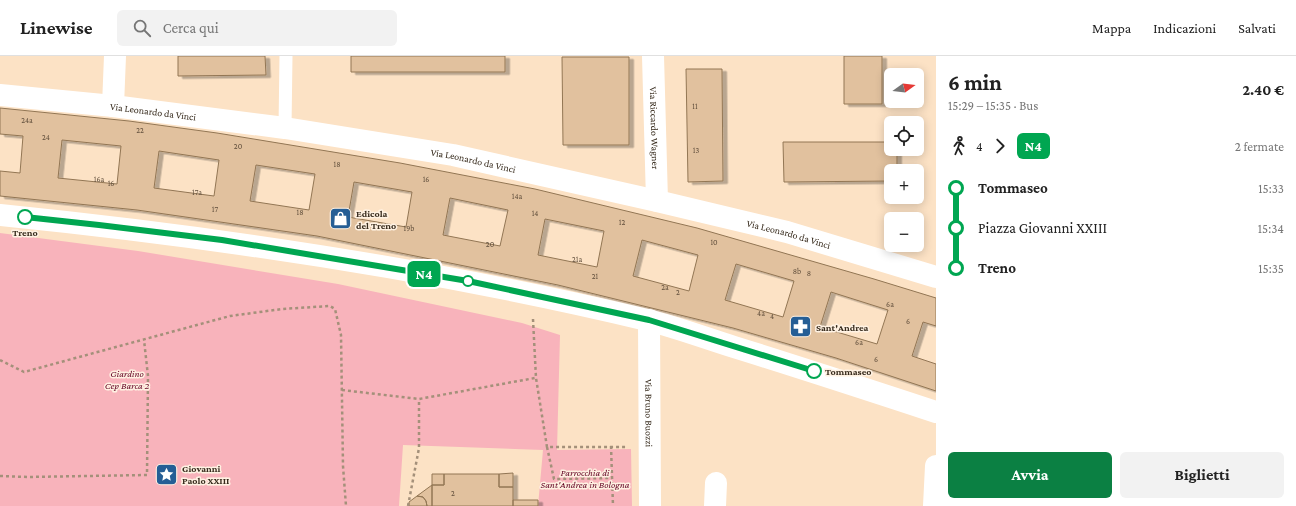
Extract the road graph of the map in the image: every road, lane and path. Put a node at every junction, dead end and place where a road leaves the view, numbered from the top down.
1 (115, 56) edge
2 (286, 56) edge
3 (653, 56) edge
4 (0, 95) edge
5 (113, 106) junction
6 (285, 128) junction
7 (657, 201) junction
8 (0, 215) edge
9 (936, 277) edge
10 (533, 318) dead end
11 (649, 320) junction
12 (144, 340) junction
13 (0, 360) edge
14 (536, 378) junction
15 (342, 390) junction
16 (419, 399) junction
17 (936, 412) edge
18 (611, 446) junction
19 (547, 447) junction
20 (650, 447) junction
21 (936, 466) edge
22 (0, 476) edge
23 (612, 478) junction
24 (716, 483) dead end
25 (346, 506) edge
26 (408, 506) edge
27 (613, 506) edge
28 (650, 506) edge
29 (715, 506) edge
30 (934, 506) edge

1 - 5 street
2 - 6 lane
3 - 7 street, Via Riccardo Wagner
4 - 5 street, Via Leonardo da Vinci
5 - 6 street, Via Leonardo da Vinci
6 - 7 street, Via Leonardo da Vinci
7 - 9 street, Via Leonardo da Vinci
8 - 11 street
10 - 14 path
11 - 17 street
11 - 20 street, Via Bruno Buozzi
12 - 13 path
12 - 15 path
12 - 22 path
14 - 16 path
14 - 19 path
15 - 16 path
15 - 25 path
16 - 26 path
18 - 19 path
18 - 20 path
18 - 23 path
19 - 23 path
20 - 28 street, Via Bruno Buozzi
21 - 30 street
23 - 27 path
24 - 29 street

